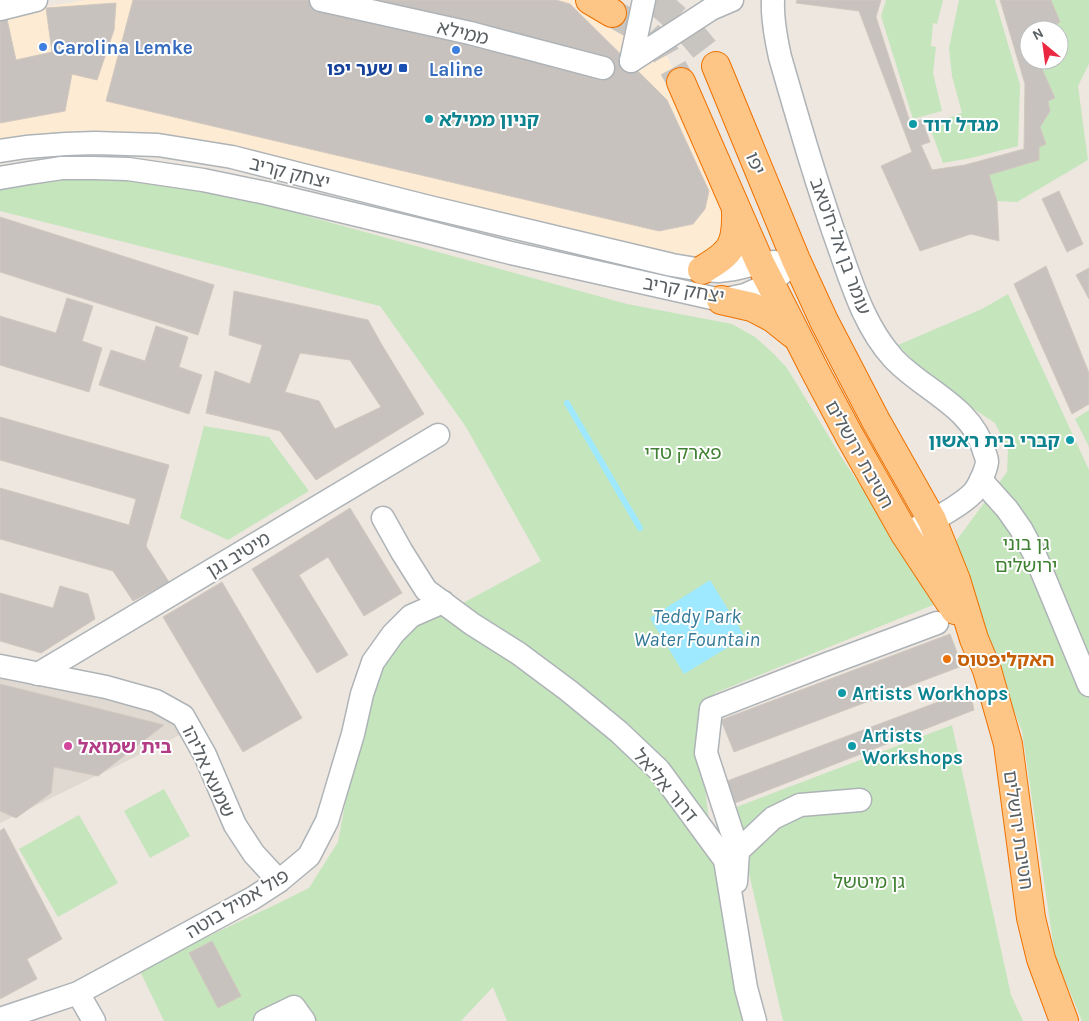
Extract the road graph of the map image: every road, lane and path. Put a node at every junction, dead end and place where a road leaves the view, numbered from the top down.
1 (36, 0) edge
2 (321, 0) edge
3 (644, 0) edge
4 (732, 0) edge
5 (773, 0) edge
6 (708, 5) edge
7 (0, 9) edge
8 (716, 66) tunnel mouth
9 (603, 68) dead end
10 (681, 82) tunnel mouth
11 (0, 151) edge
12 (0, 178) edge
13 (736, 210) junction
14 (516, 227) junction
15 (511, 253) junction
16 (796, 260) junction
17 (702, 270) junction
18 (765, 273) junction
19 (721, 300) junction
20 (798, 338) junction
21 (438, 435) dead end
22 (981, 480) junction
23 (383, 518) dead end
24 (932, 520) junction
25 (905, 534) junction
26 (443, 602) junction
27 (937, 623) dead end
28 (974, 639) junction
29 (0, 666) edge
30 (38, 674) junction
31 (1089, 685) edge
32 (860, 800) dead end
33 (738, 851) junction
34 (279, 881) junction
35 (734, 910) junction
36 (78, 993) junction
37 (0, 1018) edge
38 (94, 1021) edge
39 (265, 1021) edge
40 (304, 1021) edge
41 (755, 1021) edge
42 (1064, 1021) edge

1 - 7 street
2 - 9 street, ממילא
3 - 6 street
4 - 6 street
5 - 22 street, עומר בן אל-ח'טאב
8 - 16 highway, יפו
10 - 13 highway, יפו
11 - 14 street, יצחק קריב
12 - 15 street, יצחק קריב
13 - 17 highway
13 - 18 highway, יפו
14 - 15 street
14 - 17 street, יצחק קריב
15 - 19 street, יצחק קריב
16 - 18 street, יצחק קריב
16 - 24 highway, חטיבת ירושלים
17 - 18 street, יצחק קריב
18 - 19 street, יצחק קריב
18 - 20 highway, חטיבת ירושלים
19 - 20 highway
20 - 25 highway, חטיבת ירושלים
21 - 30 street, מיטיב נגן
22 - 24 street
22 - 31 street
23 - 26 street, דרור אליאל
24 - 25 street
24 - 28 highway, חטיבת ירושלים
25 - 28 highway, חטיבת ירושלים
26 - 34 street, פול אמיל בוטה
26 - 35 street, דרור אליאל
27 - 33 street
28 - 42 highway, חטיבת ירושלים
29 - 30 street, שמעא אליהו
30 - 34 street, שמעא אליהו
32 - 33 street
33 - 35 street
34 - 36 street, פול אמיל בוטה
35 - 41 street, דרור אליאל
36 - 37 street, פול אמיל בוטה
36 - 38 street
39 - 40 street

